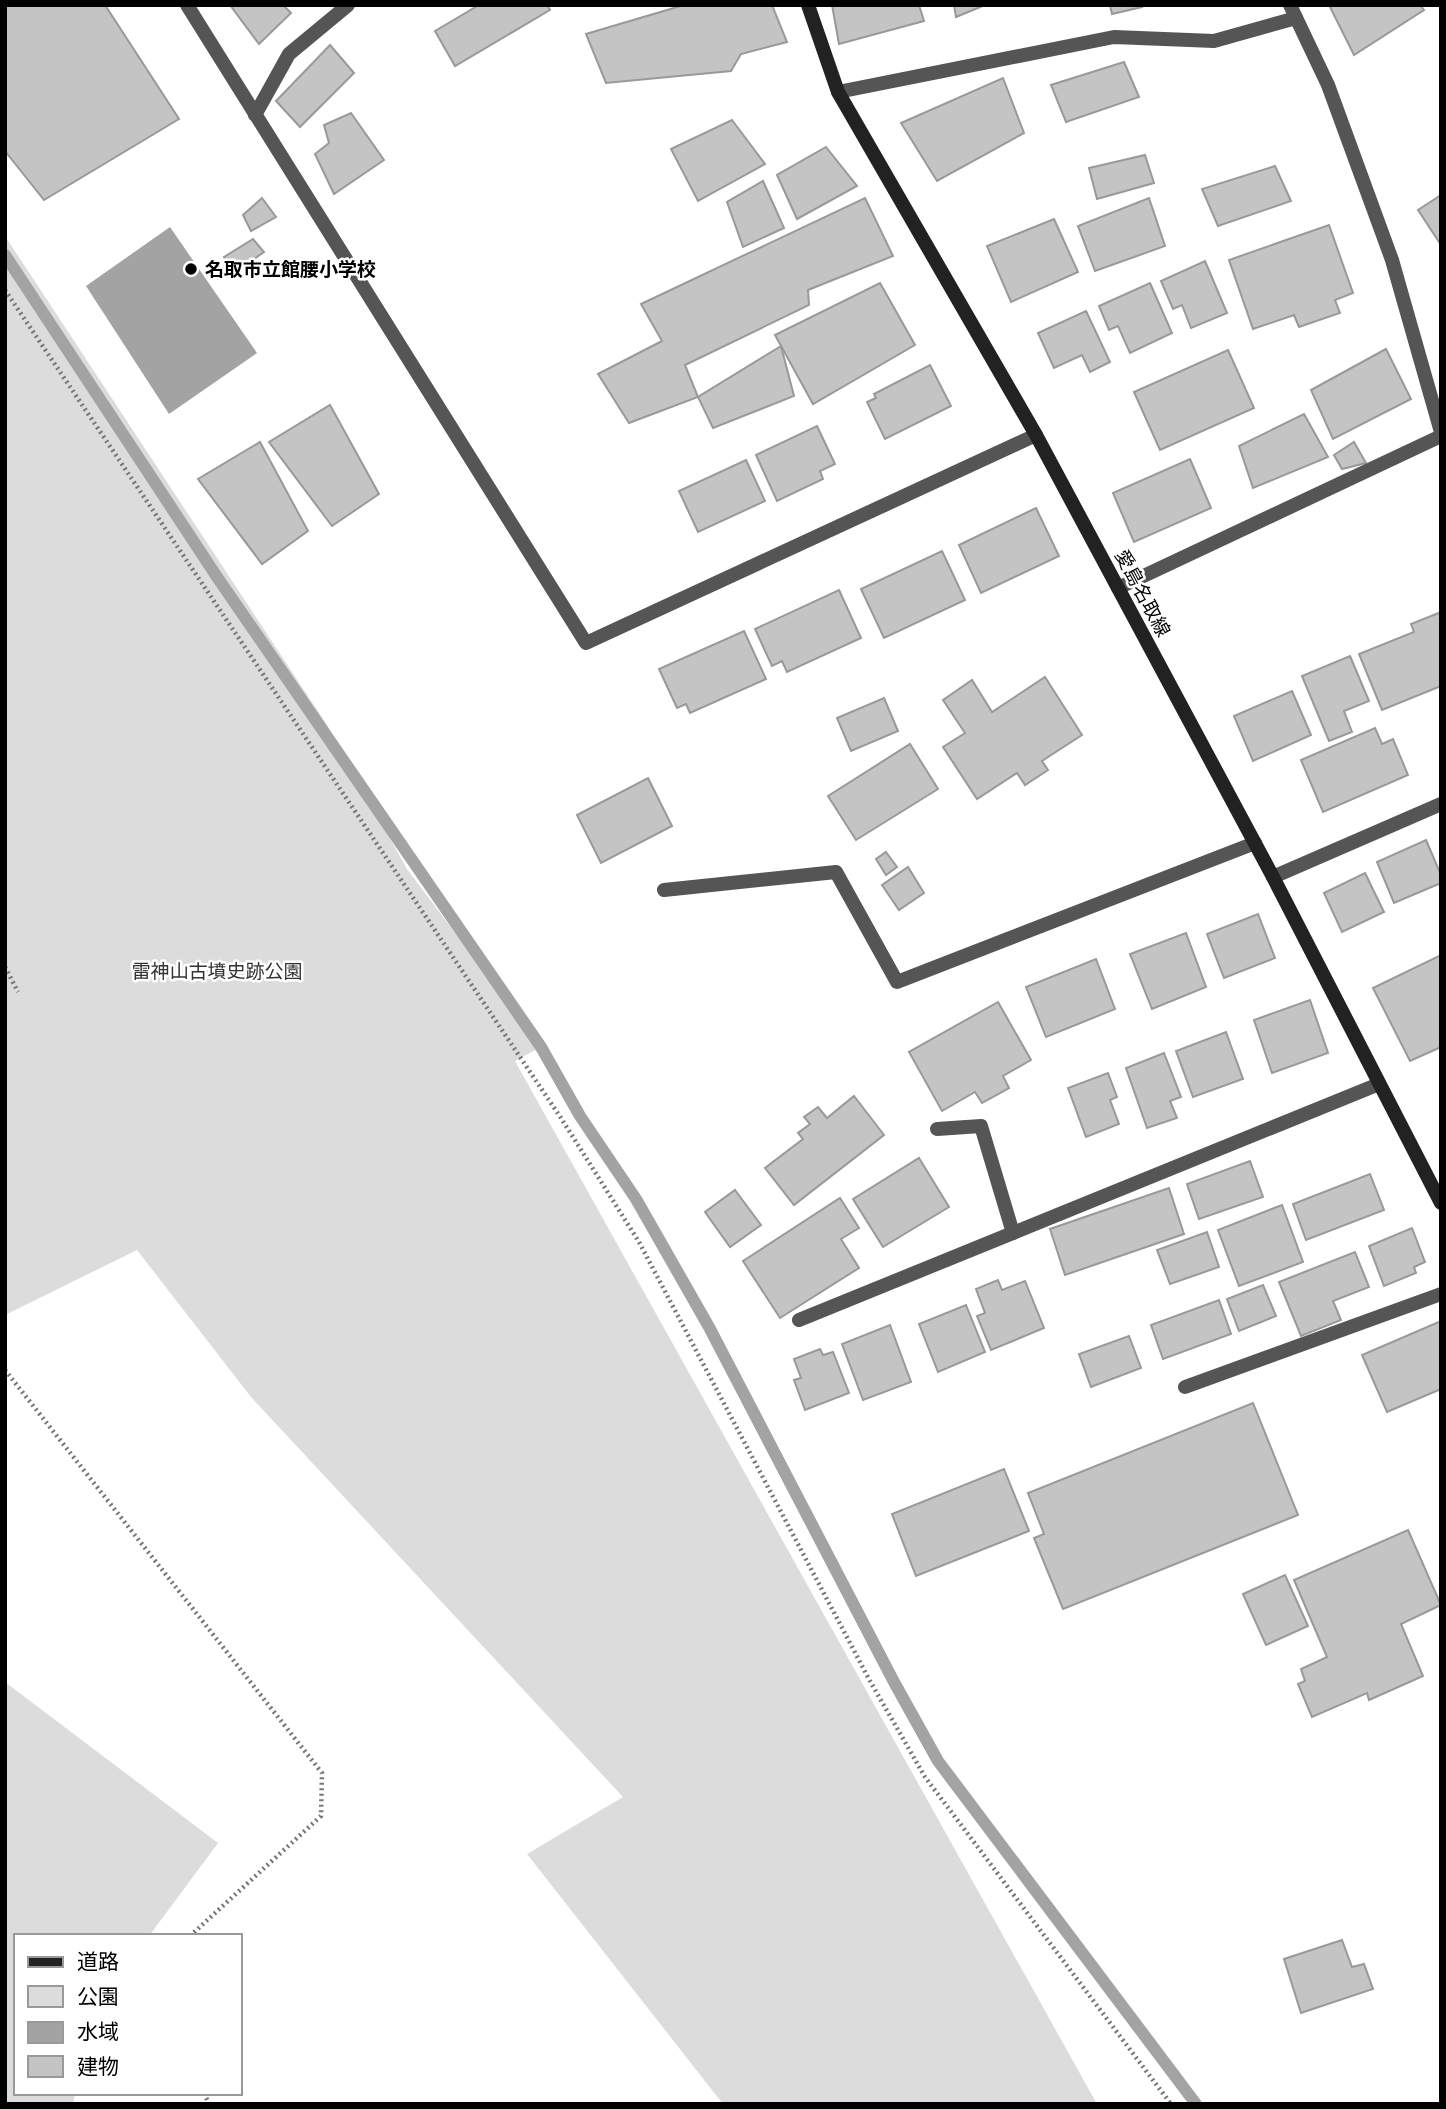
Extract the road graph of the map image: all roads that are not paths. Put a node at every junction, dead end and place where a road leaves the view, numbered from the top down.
1 (187, 5) edge
2 (348, 5) edge
3 (808, 5) edge
4 (1293, 11) edge
5 (838, 92) junction
6 (255, 115) junction
7 (1441, 434) edge
8 (1036, 435) junction
9 (1118, 587) junction
10 (1441, 804) edge
11 (1255, 843) junction
12 (1273, 877) junction
13 (664, 890) dead end
14 (1379, 1084) junction
15 (937, 1129) dead end
16 (1441, 1203) edge
17 (1013, 1233) junction
18 (1441, 1294) edge
19 (799, 1320) dead end
20 (1185, 1387) dead end

1 - 6 street
2 - 6 street
3 - 5 main road, 愛島名取線
4 - 5 street
4 - 7 street
5 - 8 main road, 愛島名取線
6 - 8 street
7 - 9 street
8 - 9 main road, 愛島名取線
9 - 11 main road, 愛島名取線
10 - 12 street
11 - 12 main road, 愛島名取線
11 - 13 street
12 - 14 main road, 愛島名取線
14 - 16 main road, 愛島名取線
14 - 17 street
15 - 17 street
17 - 19 street
18 - 20 street

